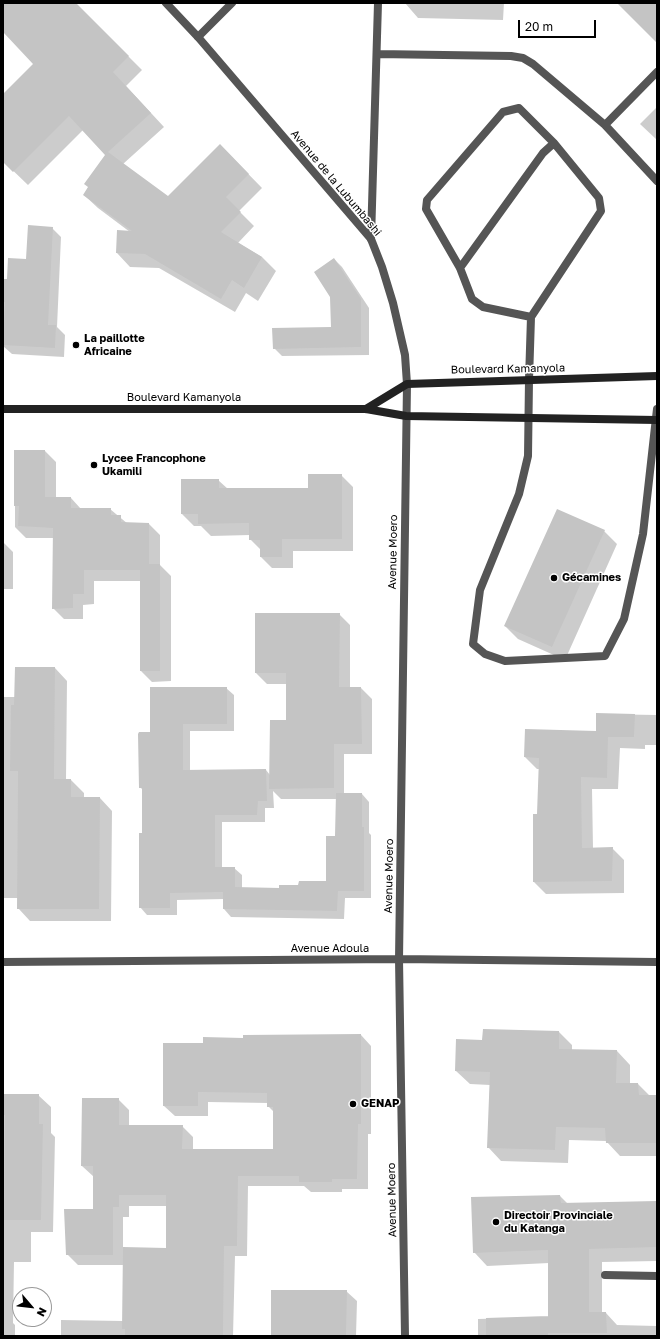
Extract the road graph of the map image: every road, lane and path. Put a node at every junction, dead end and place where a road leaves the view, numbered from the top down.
1 (166, 3) edge
2 (232, 3) edge
3 (378, 3) edge
4 (198, 37) junction
5 (377, 54) junction
6 (657, 72) edge
7 (605, 125) junction
8 (554, 143) junction
9 (657, 181) edge
10 (371, 239) junction
11 (460, 268) junction
12 (531, 317) junction
13 (657, 376) edge
14 (528, 380) junction
15 (408, 384) junction
16 (366, 408) junction
17 (3, 409) edge
18 (657, 409) edge
19 (406, 416) junction
20 (529, 418) junction
21 (657, 420) edge
22 (398, 959) junction
23 (3, 962) edge
24 (657, 962) edge
25 (605, 1275) dead end
26 (657, 1276) edge
27 (405, 1336) edge

1 - 4 street, Avenue de la Lubumbashi
2 - 4 street
3 - 5 street
4 - 10 street, Avenue de la Lubumbashi
5 - 7 street
5 - 10 street
6 - 7 street
7 - 9 street
8 - 11 street
8 - 11 street
8 - 12 street
10 - 15 street, Avenue de la Lubumbashi
11 - 12 street
12 - 14 street
13 - 14 main road, Boulevard Kamanyola
14 - 15 main road, Boulevard Kamanyola
14 - 20 street
15 - 16 main road, Boulevard Kamanyola
15 - 19 street, Avenue de la Lubumbashi
16 - 17 main road, Boulevard Kamanyola
16 - 19 main road, Boulevard Kamanyola
18 - 21 street
19 - 20 main road, Boulevard Kamanyola
19 - 22 street, Avenue Moero
20 - 21 main road, Boulevard Kamanyola
20 - 21 street
22 - 23 street, Avenue Adoula
22 - 24 street, Avenue Adoula
22 - 27 street, Avenue Moero
25 - 26 street

